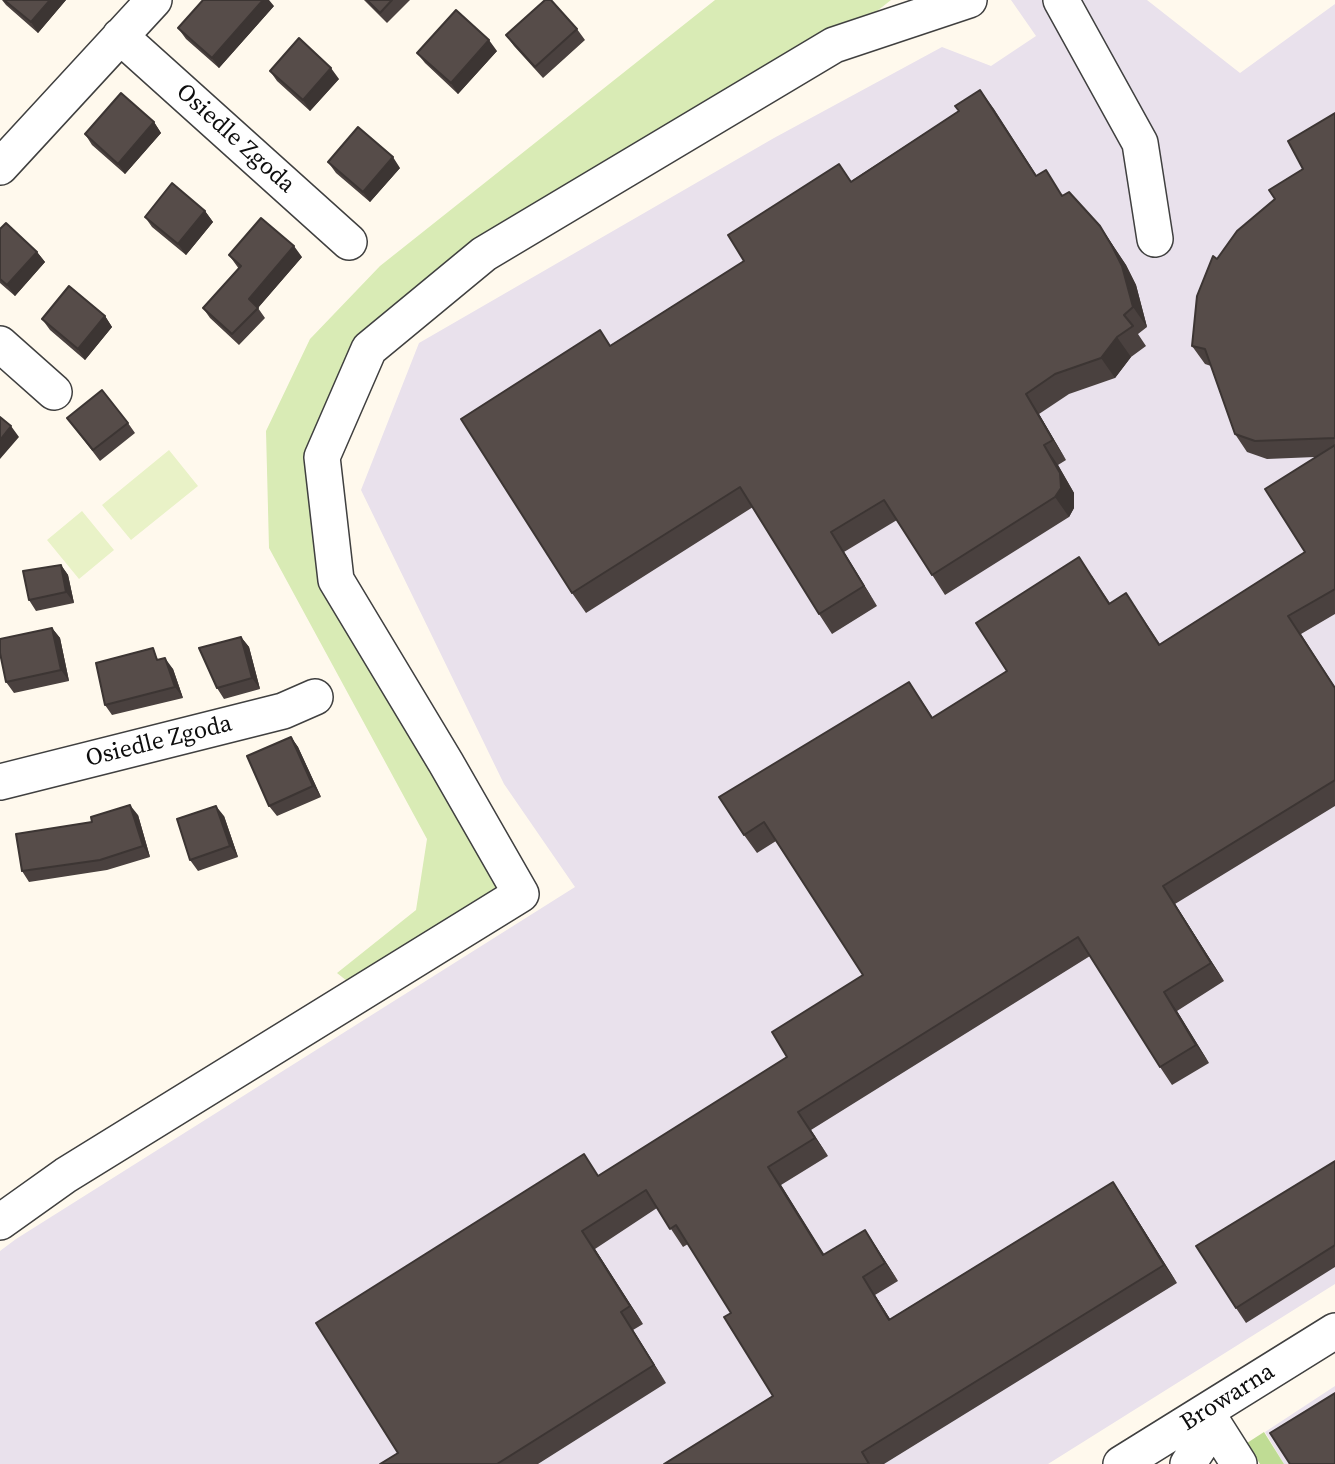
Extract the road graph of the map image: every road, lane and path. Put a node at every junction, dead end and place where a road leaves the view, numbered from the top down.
1 (153, 0) edge
2 (969, 0) edge
3 (1061, 0) edge
4 (120, 36) junction
5 (0, 167) edge
6 (1154, 239) dead end
7 (349, 243) dead end
8 (0, 344) edge
9 (54, 392) dead end
10 (316, 697) dead end
11 (0, 782) edge
12 (0, 1222) edge
13 (1335, 1331) edge
14 (1206, 1412) junction
15 (1121, 1464) edge
16 (1188, 1464) edge
17 (1240, 1464) edge

1 - 4 street
2 - 12 street
3 - 6 street
4 - 5 street
4 - 7 street, Osiedle Zgoda
8 - 9 street
10 - 11 street, Osiedle Zgoda
13 - 14 street, Browarna
14 - 15 street, Browarna
14 - 16 street
14 - 17 street

